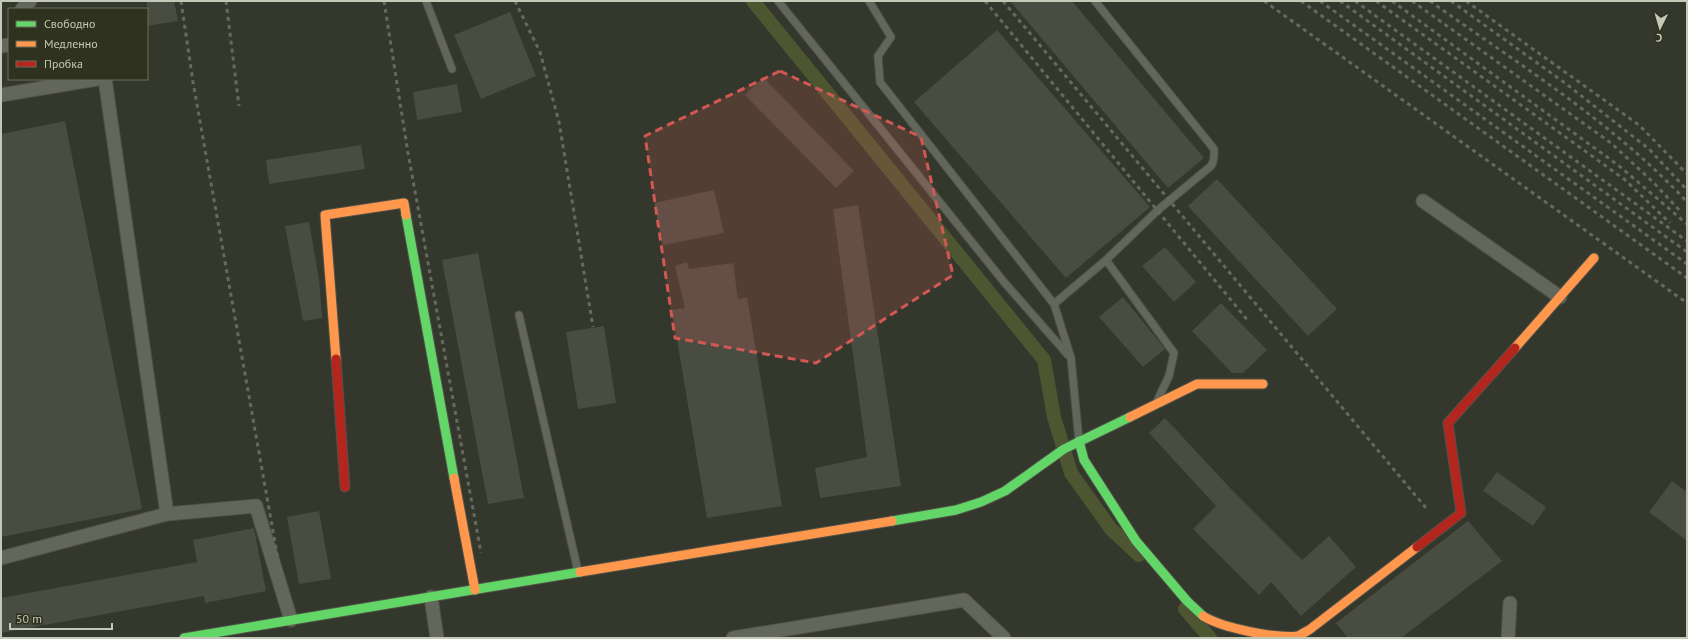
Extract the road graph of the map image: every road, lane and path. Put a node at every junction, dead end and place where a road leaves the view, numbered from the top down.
1 (426, 1) edge
2 (778, 1) edge
3 (869, 1) edge
4 (1095, 1) edge
5 (452, 69) dead end
6 (84, 80) edge
7 (105, 80) edge
8 (27, 85) edge
9 (1, 95) edge
10 (1423, 201) dead end
11 (1594, 258) dead end
12 (1106, 260) junction
13 (1560, 297) junction
14 (1054, 304) junction
15 (519, 314) dead end
16 (1071, 358) junction
17 (1263, 384) dead end
18 (1155, 405) junction
19 (1079, 441) junction
20 (345, 487) dead end
21 (167, 514) junction
22 (1, 558) edge
23 (578, 573) junction
24 (476, 590) junction
25 (431, 597) junction
26 (1510, 603) dead end
27 (291, 620) junction
28 (184, 638) edge
29 (437, 638) edge
30 (733, 638) edge
31 (1004, 638) edge
32 (1508, 638) edge

1 - 5 lane
2 - 16 lane
3 - 14 lane
4 - 12 lane
6 - 8 street
7 - 21 street
8 - 9 street
10 - 13 street
11 - 13 street
12 - 14 lane
12 - 18 lane
13 - 19 street
14 - 16 lane
15 - 23 lane
16 - 19 lane
17 - 18 street
18 - 19 street
19 - 23 street
20 - 24 street
21 - 22 street
21 - 27 street
23 - 24 street
24 - 25 street
25 - 27 street
25 - 29 street
26 - 32 street
27 - 28 street
30 - 31 street

